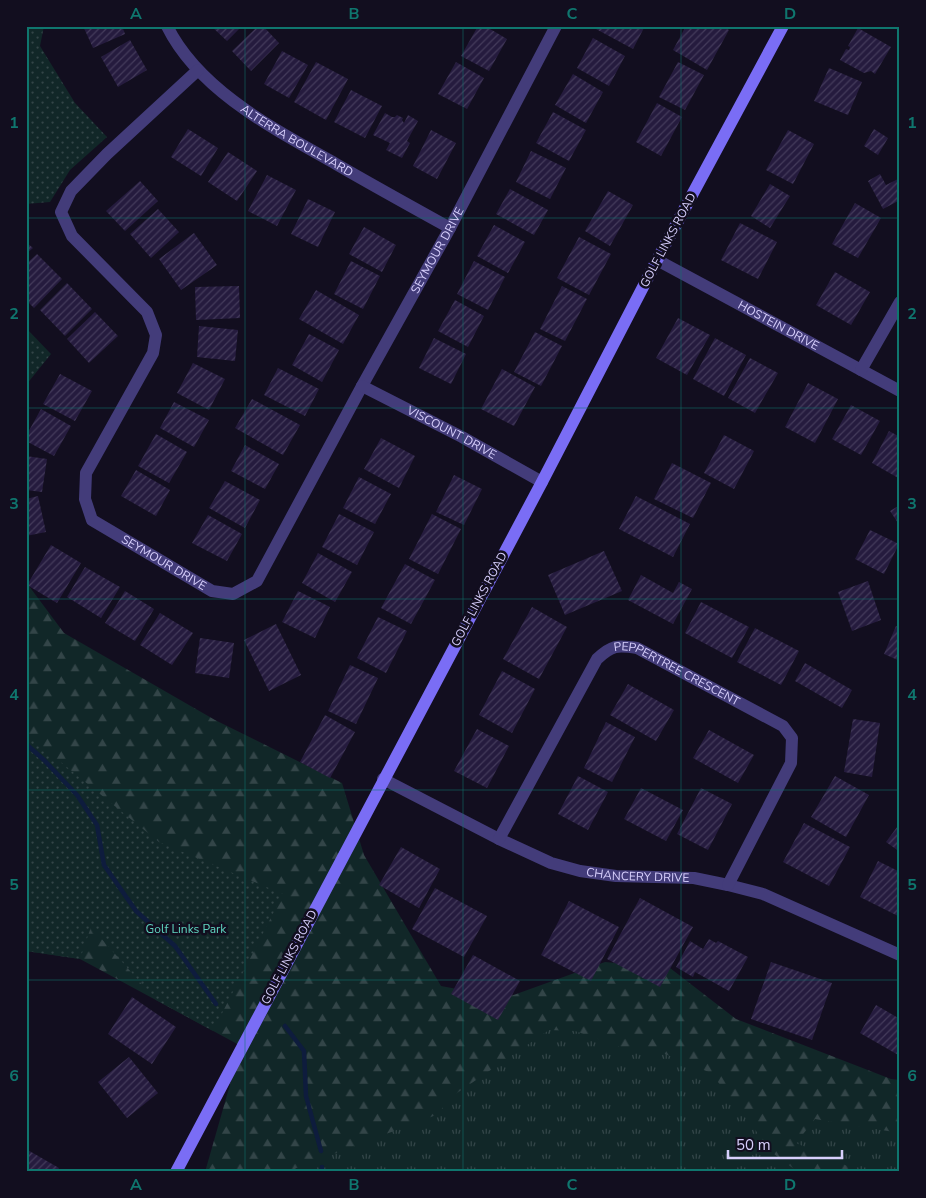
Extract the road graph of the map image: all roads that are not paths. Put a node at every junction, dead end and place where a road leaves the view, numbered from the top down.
1 (167, 26) edge
2 (556, 26) edge
3 (783, 26) edge
4 (198, 70) junction
5 (450, 228) junction
6 (657, 260) junction
7 (900, 302) edge
8 (861, 370) junction
9 (362, 386) junction
10 (900, 391) edge
11 (542, 482) junction
12 (383, 779) junction
13 (499, 839) junction
14 (728, 885) junction
15 (900, 955) edge
16 (176, 1172) edge

1 - 4 street, ALTERRA BOULEVARD
2 - 5 street, SEYMOUR DRIVE
3 - 6 main road, GOLF LINKS ROAD
4 - 5 street, ALTERRA BOULEVARD
4 - 9 street, SEYMOUR DRIVE
5 - 9 street, SEYMOUR DRIVE
6 - 8 street, HOSTEIN DRIVE
6 - 11 main road, GOLF LINKS ROAD
7 - 8 street
8 - 10 street, HOSTEIN DRIVE
9 - 11 street, VISCOUNT DRIVE
11 - 12 main road, GOLF LINKS ROAD
12 - 13 street, CHANCERY DRIVE
12 - 16 main road, GOLF LINKS ROAD
13 - 14 street, CHANCERY DRIVE
13 - 14 street, PEPPERTREE CRESCENT
14 - 15 street, CHANCERY DRIVE

